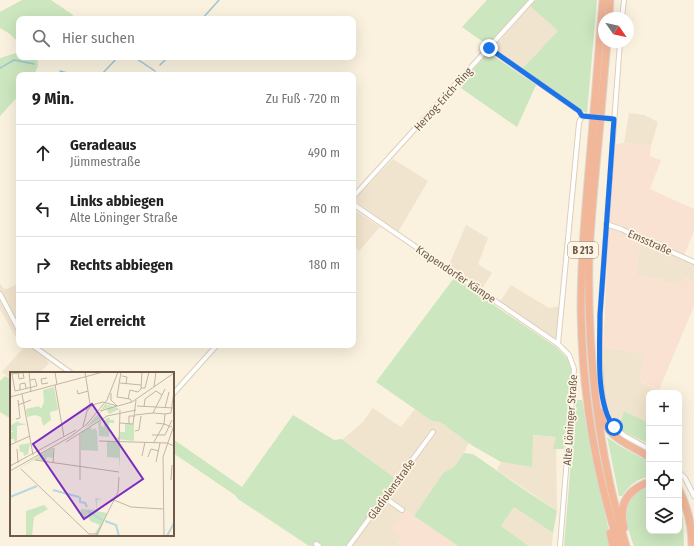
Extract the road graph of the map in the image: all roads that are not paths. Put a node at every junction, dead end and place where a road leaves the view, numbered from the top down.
1 (532, 0) edge
2 (603, 0) edge
3 (610, 0) edge
4 (624, 0) edge
5 (609, 12) edge
6 (623, 12) edge
7 (489, 48) junction
8 (606, 48) edge
9 (620, 48) edge
10 (598, 111) junction
11 (582, 116) junction
12 (614, 119) junction
13 (597, 123) junction
14 (356, 194) edge
15 (356, 206) edge
16 (606, 224) junction
17 (694, 262) edge
18 (0, 294) edge
19 (16, 324) edge
20 (558, 344) junction
21 (36, 348) edge
22 (214, 348) edge
23 (591, 354) junction
24 (69, 372) edge
25 (174, 393) edge
26 (433, 432) dead end
27 (646, 447) edge
28 (646, 455) edge
29 (682, 475) edge
30 (646, 483) edge
31 (694, 496) edge
32 (682, 497) edge
33 (385, 498) junction
34 (682, 498) edge
35 (684, 501) junction
36 (402, 510) dead end
37 (609, 515) junction
38 (350, 546) edge
39 (560, 546) edge
40 (613, 546) edge
41 (619, 546) edge
42 (627, 546) edge
43 (692, 546) edge

1 - 7 street, Herzog-Erich-Ring
2 - 10 highway, B 213
3 - 5 highway
4 - 6 street
7 - 11 street
7 - 14 street, Herzog-Erich-Ring
8 - 10 highway, B 213
9 - 12 street
10 - 13 highway, B 213, bridge
11 - 12 street
11 - 20 street
12 - 16 street
13 - 23 highway, B 213
13 - 37 highway, B 213
15 - 20 street, Krapendorfer Kämpe
16 - 17 street, Emsstraße
16 - 27 street
18 - 19 street
20 - 39 street, Alte Löninger Straße
21 - 24 street
22 - 25 street
23 - 28 highway, B 213
23 - 42 highway, B 213
26 - 33 street, Gladiolenstraße
29 - 31 street
30 - 42 highway
32 - 35 highway
33 - 36 street
33 - 38 street, Gladiolenstraße
34 - 35 highway
35 - 43 highway
37 - 40 highway
37 - 41 highway, B 213

